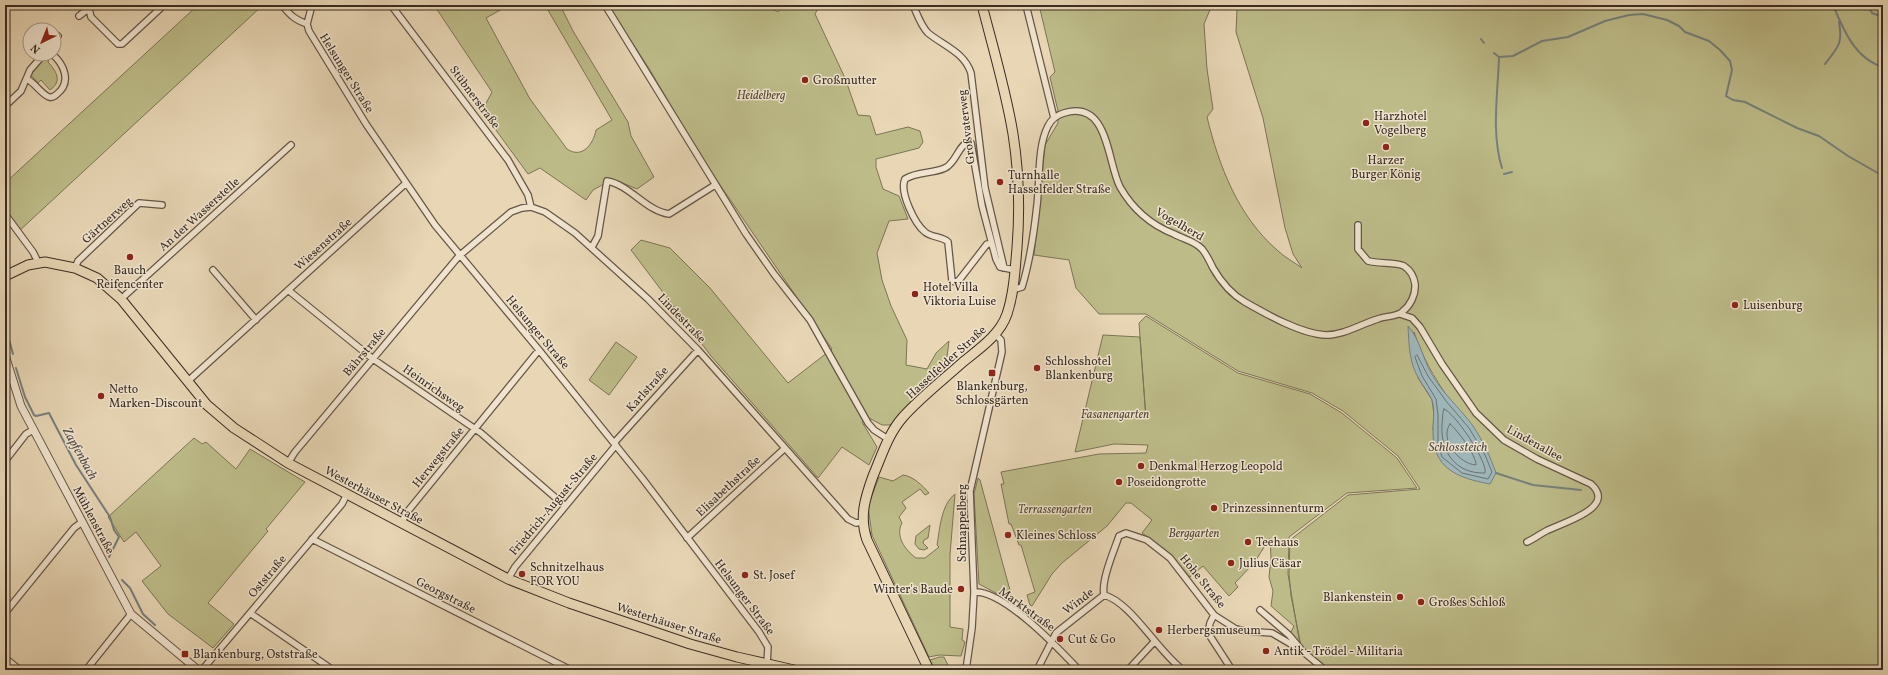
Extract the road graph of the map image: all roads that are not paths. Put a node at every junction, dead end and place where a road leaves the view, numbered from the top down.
1 (164, 5) edge
2 (282, 5) edge
3 (312, 5) edge
4 (391, 5) edge
5 (605, 5) edge
6 (913, 5) edge
7 (982, 5) edge
8 (1026, 5) edge
9 (91, 7) edge
10 (79, 16) dead end
11 (307, 24) junction
12 (37, 62) edge
13 (60, 62) edge
14 (27, 79) junction
15 (5, 106) edge
16 (1054, 118) junction
17 (291, 145) dead end
18 (406, 184) junction
19 (715, 184) junction
20 (162, 205) dead end
21 (531, 207) junction
22 (5, 214) edge
23 (1358, 225) dead end
24 (991, 244) junction
25 (592, 248) junction
26 (459, 256) junction
27 (38, 262) junction
28 (75, 268) junction
29 (1004, 268) junction
30 (213, 270) dead end
31 (1015, 270) junction
32 (5, 276) edge
33 (288, 290) junction
34 (1012, 290) junction
35 (121, 299) junction
36 (1400, 314) junction
37 (256, 320) junction
38 (995, 334) junction
39 (539, 350) junction
40 (698, 350) junction
41 (5, 355) edge
42 (373, 359) junction
43 (187, 382) junction
44 (475, 429) junction
45 (33, 430) junction
46 (888, 440) junction
47 (615, 444) junction
48 (784, 449) junction
49 (5, 461) edge
50 (288, 463) junction
51 (347, 494) junction
52 (565, 506) junction
53 (82, 522) junction
54 (863, 522) junction
55 (401, 523) junction
56 (1126, 533) joint
57 (687, 538) junction
58 (312, 539) junction
59 (1527, 542) dead end
60 (508, 579) junction
61 (974, 592) junction
62 (1104, 595) junction
63 (1260, 610) dead end
64 (5, 613) edge
65 (250, 613) junction
66 (131, 614) junction
67 (1214, 615) junction
68 (1051, 640) junction
69 (1154, 642) junction
70 (1301, 650) junction
71 (5, 658) edge
72 (767, 664) junction
73 (20, 670) edge
74 (86, 670) edge
75 (198, 670) edge
76 (202, 670) edge
77 (333, 670) edge
78 (570, 670) edge
79 (794, 670) edge
80 (929, 670) edge
81 (966, 670) edge
82 (1036, 670) edge
83 (1079, 670) edge
84 (1128, 670) edge
85 (1183, 670) edge
86 (1232, 670) edge
87 (1325, 670) edge

1 - 9 street
2 - 11 street
3 - 11 street, Helsunger Straße
4 - 21 street, Stübnerstraße
5 - 19 street
6 - 29 street, Großvaterweg
7 - 31 main road, Hasselfelder Straße
8 - 16 street
9 - 10 street
11 - 18 street, Helsunger Straße
12 - 14 street
13 - 14 street
14 - 15 street
16 - 34 street
16 - 36 street, Vogelherd
17 - 35 street, An der Wasserstelle
18 - 26 street, Helsunger Straße
18 - 33 street, Wiesenstraße
19 - 25 street
19 - 46 street
20 - 28 street, Gärtnerweg
21 - 25 street, Lindestraße
21 - 26 street
22 - 27 street
23 - 36 street
24 - 24 street
24 - 29 street
25 - 40 street, Lindestraße
26 - 39 street, Helsunger Straße
26 - 42 street, Bährstraße
27 - 28 main road, Westerhäuser Straße
27 - 32 main road, Westerhäuser Straße
28 - 35 main road, Westerhäuser Straße
29 - 31 street
30 - 37 street
31 - 34 main road, Hasselfelder Straße
33 - 37 street, Wiesenstraße
33 - 42 street, Heinrichsweg
34 - 38 main road, Hasselfelder Straße
35 - 43 main road, Westerhäuser Straße
36 - 59 street, Lindenallee
37 - 43 street, Wiesenstraße
38 - 46 main road, Hasselfelder Straße
38 - 61 street, Schnappelberg
39 - 44 street, Herwegstraße
39 - 47 street, Helsunger Straße
40 - 47 street, Karlstraße
40 - 48 street, Lindestraße
41 - 45 street, Mühlenstraße
42 - 44 street, Heinrichsweg
42 - 50 street, Bährstraße
43 - 50 main road, Westerhäuser Straße
44 - 52 street, Heinrichsweg
44 - 55 street, Herwegstraße
45 - 49 street
45 - 53 street, Mühlenstraße
46 - 54 main road, Hasselfelder Straße
47 - 52 street, Friedrich-August-Straße
47 - 57 street, Helsunger Straße
48 - 54 street, Lindestraße
48 - 57 street, Elisabethstraße
50 - 51 main road, Westerhäuser Straße
51 - 55 main road, Westerhäuser Straße
51 - 58 street, Oststraße
52 - 60 street, Friedrich-August-Straße
53 - 64 street
53 - 66 street, Mühlenstraße
54 - 80 main road, Hasselfelder Straße
55 - 60 main road, Westerhäuser Straße
56 - 62 street, Winde
56 - 67 street, Hohe Straße
57 - 72 street, Helsunger Straße
58 - 65 street, Oststraße
58 - 78 street, Georgstraße
60 - 72 main road, Westerhäuser Straße
61 - 68 street, Marktstraße
61 - 81 street, Schnappelberg
62 - 68 street, Winde
62 - 69 street
63 - 70 street
65 - 76 street, Oststraße
65 - 77 street
66 - 74 street
66 - 75 street, Mühlenstraße
67 - 70 street, Hohe Straße
67 - 86 street
68 - 82 street, Winde
68 - 83 street, Marktstraße
69 - 84 street
69 - 85 street
70 - 87 street
71 - 73 street
72 - 79 main road, Westerhäuser Straße

